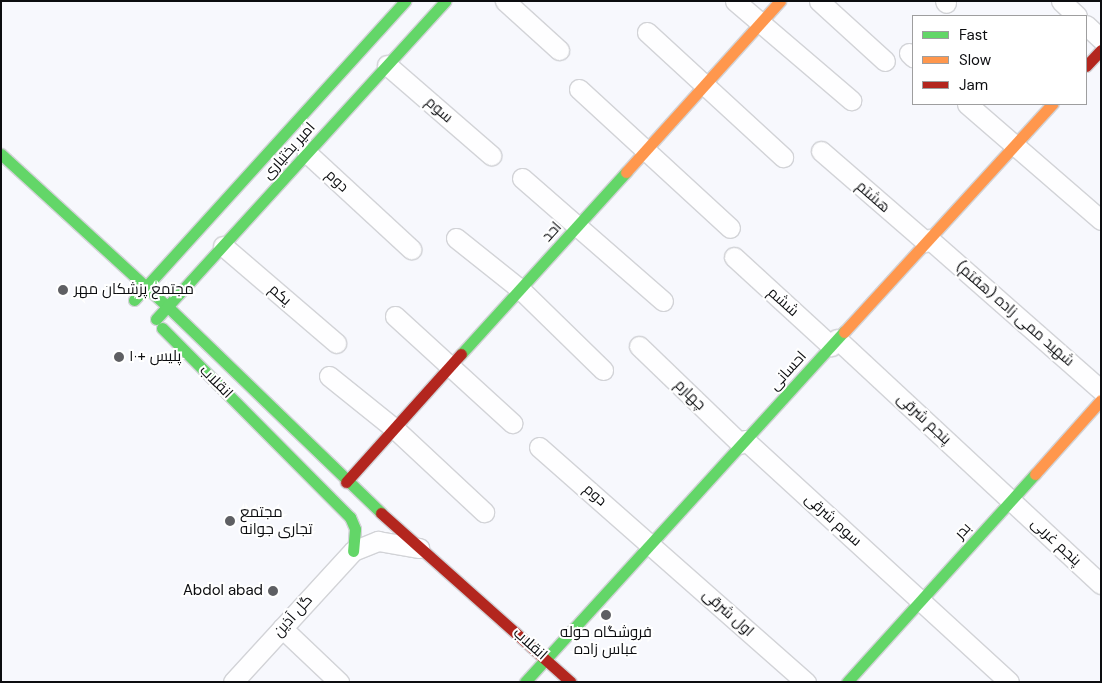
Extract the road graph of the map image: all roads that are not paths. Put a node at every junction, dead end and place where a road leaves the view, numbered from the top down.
1 (404, 1) edge
2 (445, 1) edge
3 (505, 1) edge
4 (735, 1) edge
5 (780, 1) edge
6 (819, 1) edge
7 (1061, 1) edge
8 (1076, 15) edge
9 (759, 24) junction
10 (1087, 26) edge
11 (647, 32) dead end
12 (1101, 39) edge
13 (389, 40) junction
14 (559, 50) dead end
15 (1101, 50) edge
16 (884, 61) dead end
17 (387, 65) junction
18 (1087, 65) edge
19 (703, 86) junction
20 (579, 89) dead end
21 (851, 100) dead end
22 (968, 105) edge
23 (1051, 105) edge
24 (1014, 145) junction
25 (646, 149) junction
26 (821, 152) dead end
27 (307, 153) junction
28 (1, 154) edge
29 (491, 155) dead end
30 (782, 157) dead end
31 (522, 178) dead end
32 (1101, 220) edge
33 (578, 225) junction
34 (730, 228) dead end
35 (456, 238) dead end
36 (927, 240) junction
37 (223, 246) junction
38 (411, 249) dead end
39 (734, 257) dead end
40 (146, 287) junction
41 (520, 289) junction
42 (663, 301) dead end
43 (167, 306) junction
44 (141, 307) junction
45 (394, 316) dead end
46 (834, 342) junction
47 (336, 343) dead end
48 (638, 346) dead end
49 (452, 367) junction
50 (603, 370) dead end
51 (328, 376) dead end
52 (1101, 390) edge
53 (1101, 400) edge
54 (512, 422) dead end
55 (394, 429) junction
56 (743, 442) junction
57 (539, 447) dead end
58 (346, 482) junction
59 (1010, 500) junction
60 (484, 512) dead end
61 (651, 544) junction
62 (421, 548) junction
63 (353, 551) junction
64 (1101, 584) edge
65 (920, 600) junction
66 (282, 628) junction
67 (546, 659) junction
68 (233, 682) edge
69 (339, 682) edge
70 (525, 682) edge
71 (570, 682) edge
72 (806, 682) edge
73 (847, 682) edge
74 (1009, 682) edge

1 - 13 street, امیر بختیاری
2 - 13 street, امیر بختیاری
3 - 14 street
4 - 9 street
5 - 9 street, احد
6 - 16 street
7 - 8 street
9 - 19 street, احد
9 - 21 street
10 - 12 street
11 - 19 street
13 - 17 street, امیر بختیاری
13 - 40 street, امیر بختیاری
15 - 18 street
17 - 27 street, امیر بختیاری
17 - 29 street, سوم
19 - 25 street, احد
19 - 30 street
20 - 25 street
22 - 24 street
23 - 24 street, احسانی
24 - 32 street
24 - 36 street, احسانی
25 - 33 street, احد
25 - 34 street
26 - 36 street, هشتم
27 - 37 street, امیر بختیاری
27 - 38 street, دوم
28 - 40 street, انقلاب
31 - 33 street
33 - 41 street, احد
33 - 42 street
35 - 41 street
36 - 46 street, احسانی
36 - 52 street, شهید ممی زاده (هفتم)
37 - 43 street, امیر بختیاری
37 - 47 street, یکم
39 - 46 street, ششم
40 - 43 street, انقلاب
40 - 44 street, امیر بختیاری
41 - 49 street, احد
41 - 50 street
43 - 44 street, امیر بختیاری
43 - 58 street, انقلاب
44 - 63 street, انقلاب
45 - 49 street
46 - 56 street, احسانی
46 - 59 street, پنجم شرقی
48 - 56 street, چهارم
49 - 54 street
49 - 55 street, احد
51 - 55 street
53 - 59 street, بدر
55 - 58 street, احد
55 - 60 street
56 - 61 street, احسانی
56 - 65 street, سوم شرقی
57 - 61 street, دوم
58 - 62 street, انقلاب
59 - 64 street, پنجم غربی
59 - 65 street, بدر
61 - 67 street, احسانی
61 - 72 street, اول شرقی
62 - 63 street
62 - 67 street, انقلاب
63 - 66 street, گل آذین
65 - 73 street, بدر
65 - 74 street, سوم شرقی
66 - 68 street, گل آذین
66 - 69 street
67 - 70 street, احسانی
67 - 71 street, انقلاب

